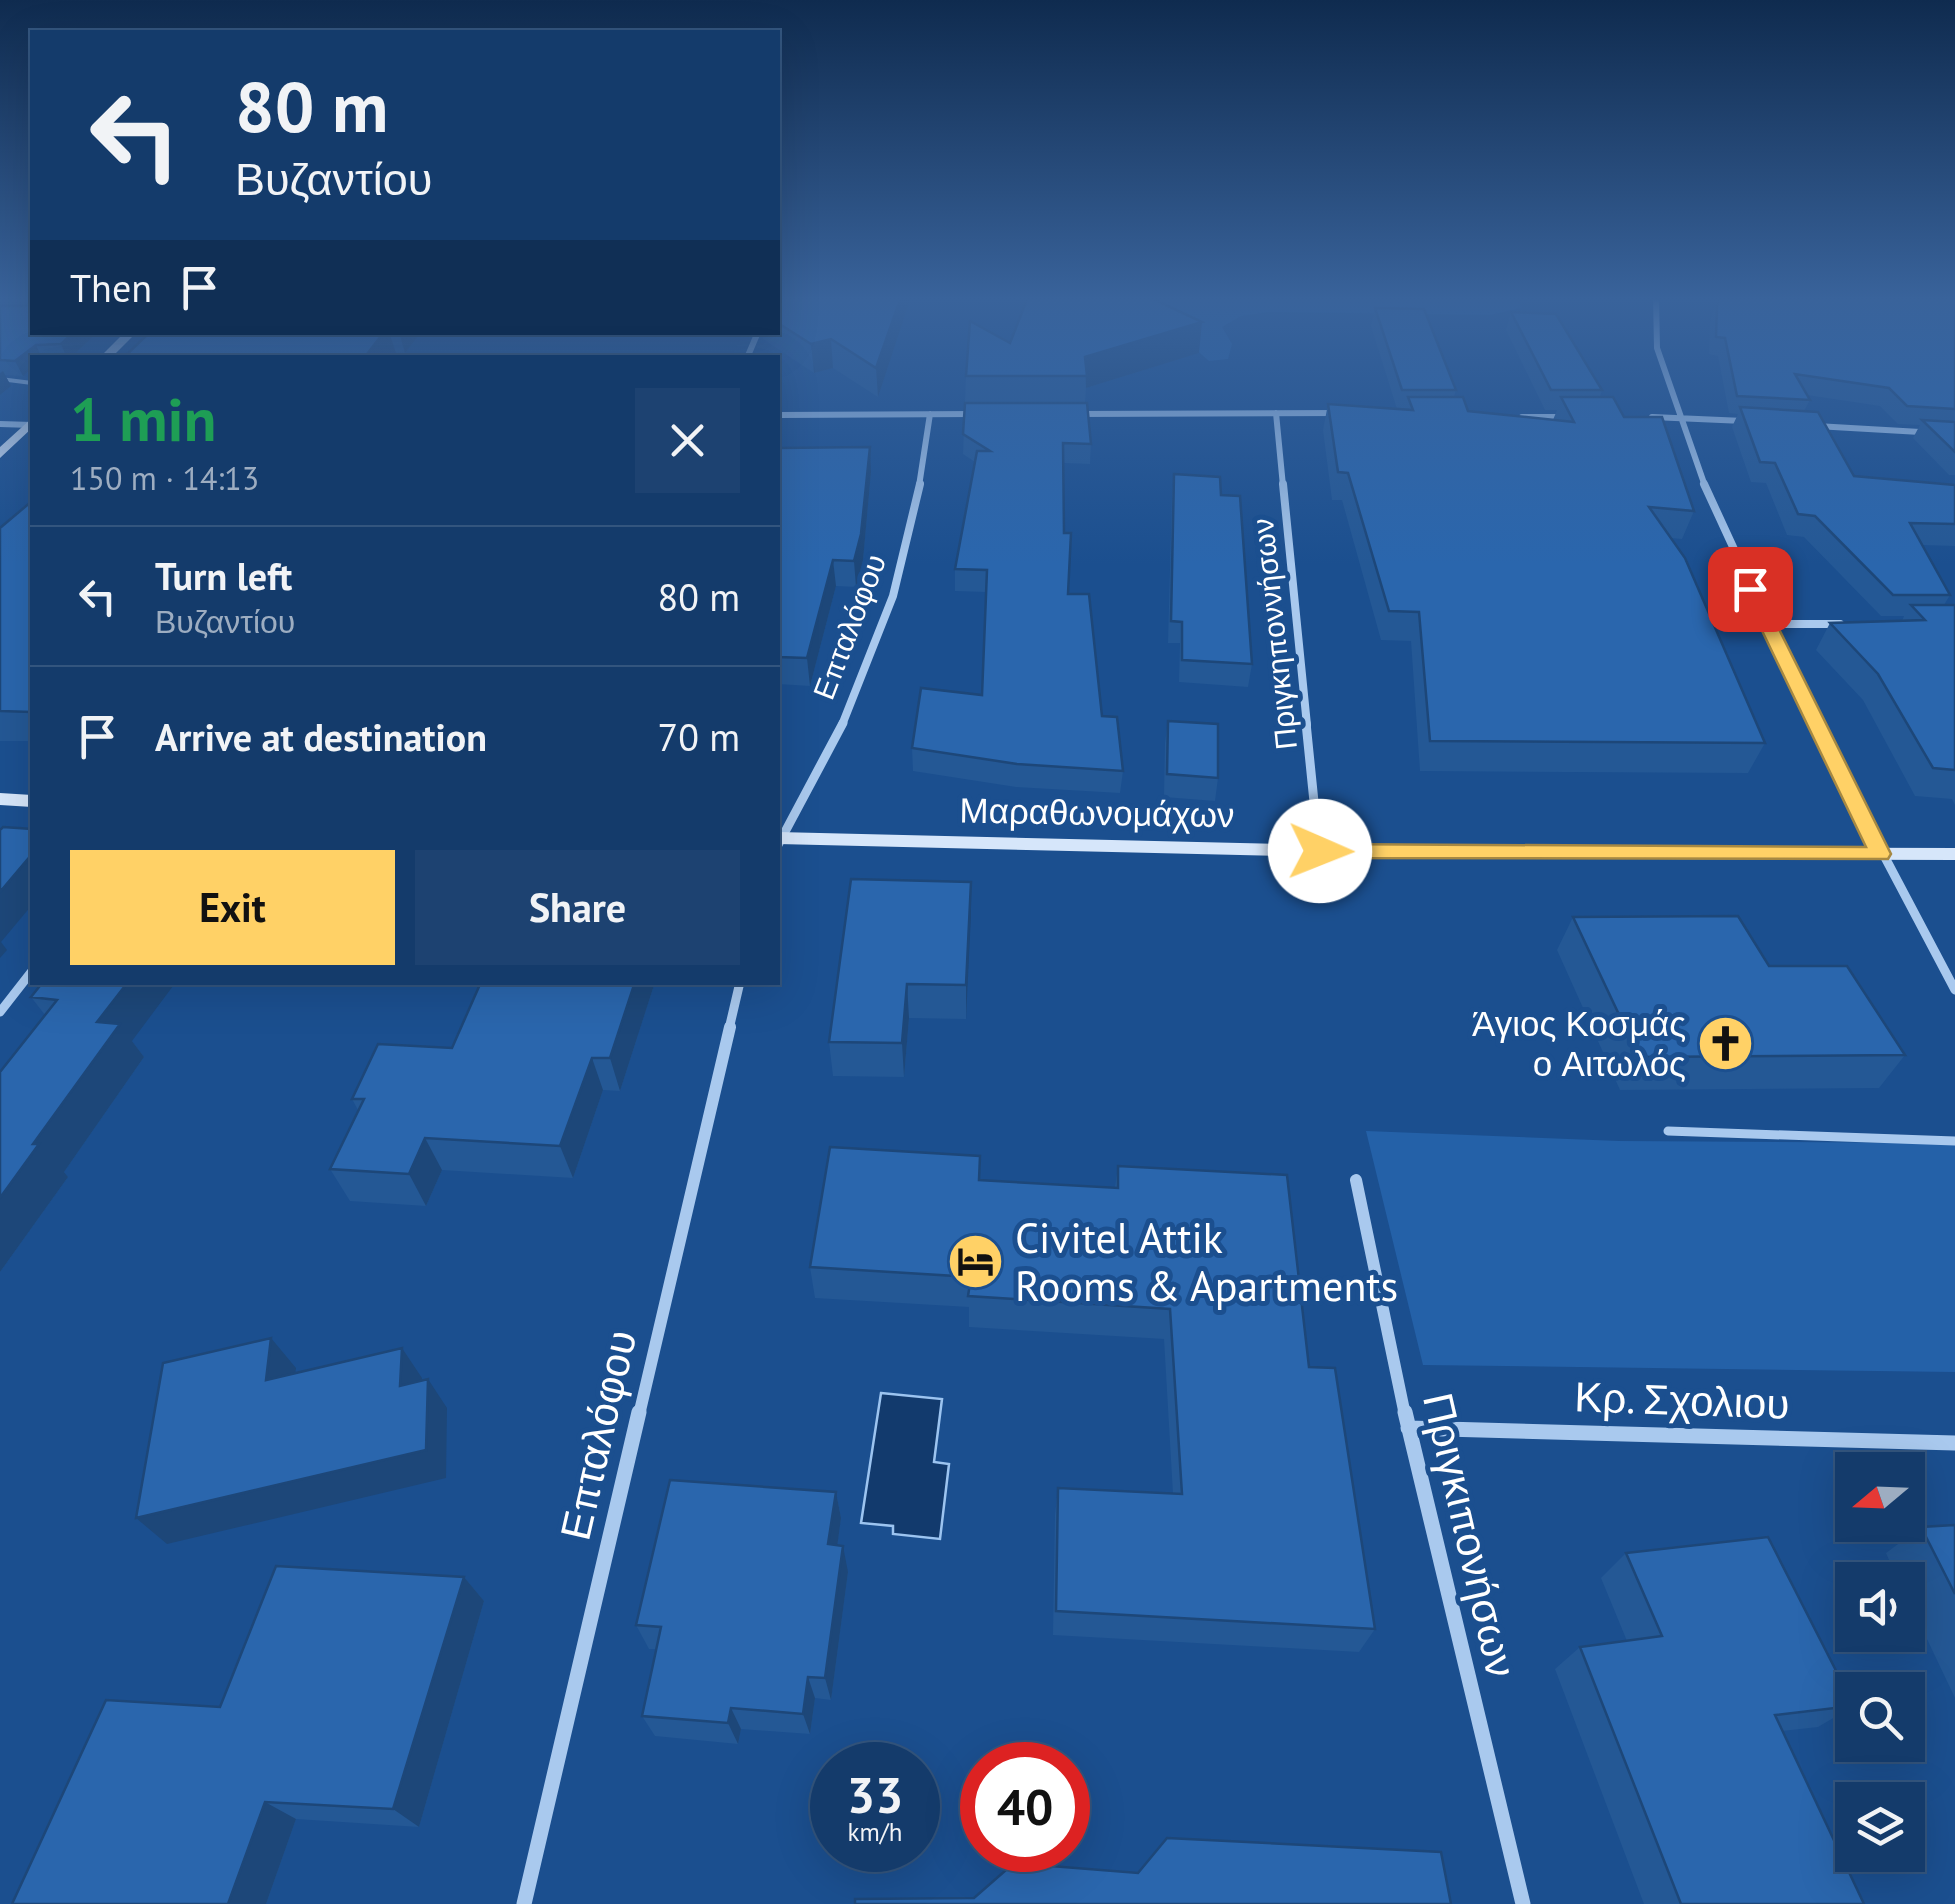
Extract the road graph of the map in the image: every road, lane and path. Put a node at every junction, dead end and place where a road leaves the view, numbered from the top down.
1 (1669, 386) edge
2 (1276, 413) junction
3 (930, 414) junction
4 (989, 414) edge
5 (1069, 414) edge
6 (1354, 414) edge
7 (780, 415) edge
8 (1503, 417) edge
9 (1638, 417) edge
10 (1677, 417) junction
11 (1579, 418) edge
12 (1756, 422) edge
13 (0, 424) edge
14 (30, 424) edge
15 (1796, 424) edge
16 (30, 426) edge
17 (1955, 434) edge
18 (0, 454) edge
19 (1766, 624) junction
20 (1860, 624) edge
21 (0, 799) edge
22 (30, 801) edge
23 (780, 839) edge
24 (780, 841) edge
25 (1320, 851) junction
26 (1880, 854) junction
27 (1955, 854) edge
28 (30, 974) edge
29 (739, 985) edge
30 (1955, 990) edge
31 (0, 1012) edge
32 (1668, 1131) dead end
33 (1955, 1140) edge
34 (1356, 1180) dead end
35 (1408, 1428) junction
36 (1955, 1443) edge
37 (524, 1904) edge
38 (1523, 1904) edge

1 - 10 street
2 - 5 street
2 - 6 street
2 - 25 street, Πριγκηποννήσων
3 - 4 street
3 - 7 street
3 - 23 street, Επταλόφου
8 - 11 street
9 - 10 street
10 - 12 street
10 - 19 street
13 - 14 street
15 - 17 street
16 - 18 street
19 - 20 street
19 - 26 street
21 - 22 street
24 - 25 street, Μαραθωνομάχων
25 - 26 street, Μαραθωνομάχων
26 - 27 street, Μαραθωνομάχων
26 - 30 street
28 - 31 street
29 - 37 street, Επταλόφου
32 - 33 lane
34 - 35 street, Πριγκιπονήσων
35 - 36 street, Κρ. Σχολιου
35 - 38 street, Πριγκιπονήσων

